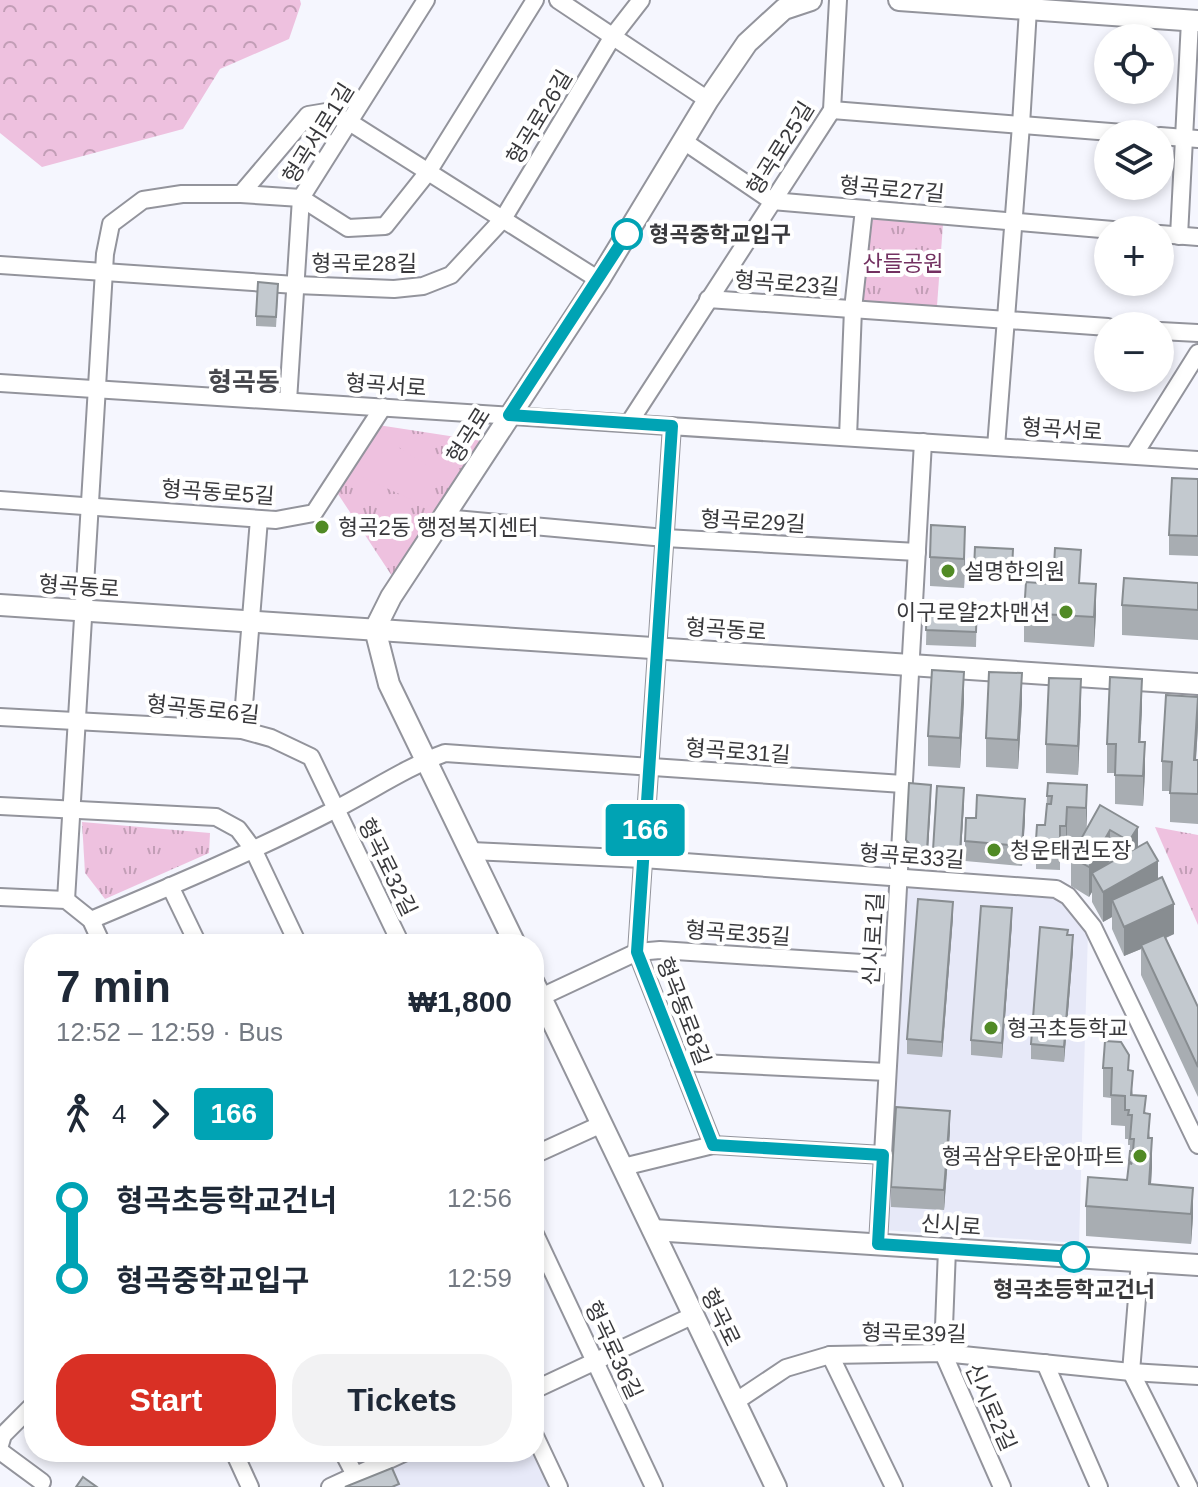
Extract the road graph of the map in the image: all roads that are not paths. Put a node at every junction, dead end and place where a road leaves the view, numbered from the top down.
1 (426, 0) edge
2 (535, 0) edge
3 (558, 0) edge
4 (641, 0) edge
5 (811, 0) edge
6 (838, 0) edge
7 (899, 0) edge
8 (1060, 6) edge
9 (1028, 9) junction
10 (1194, 21) edge
11 (613, 36) junction
12 (708, 100) junction
13 (832, 110) junction
14 (351, 123) junction
15 (1021, 125) junction
16 (1094, 131) edge
17 (1191, 138) edge
18 (685, 142) junction
19 (428, 172) junction
20 (241, 194) junction
21 (301, 198) junction
22 (772, 201) junction
23 (864, 209) junction
24 (503, 219) junction
25 (1014, 222) junction
26 (1094, 228) edge
27 (1174, 235) edge
28 (1179, 236) junction
29 (1198, 237) edge
30 (0, 265) edge
31 (103, 272) junction
32 (599, 280) junction
33 (296, 285) junction
34 (708, 299) junction
35 (853, 309) junction
36 (1006, 320) junction
37 (1094, 326) edge
38 (1174, 332) edge
39 (1198, 333) edge
40 (1198, 353) edge
41 (0, 383) edge
42 (96, 389) junction
43 (288, 401) junction
44 (383, 407) junction
45 (509, 415) junction
46 (629, 423) junction
47 (672, 426) junction
48 (848, 437) junction
49 (923, 442) junction
50 (996, 447) junction
51 (1134, 455) junction
52 (1198, 460) edge
53 (0, 500) edge
54 (89, 505) junction
55 (444, 518) junction
56 (259, 519) junction
57 (665, 538) junction
58 (917, 552) junction
59 (0, 605) edge
60 (83, 611) junction
61 (251, 621) junction
62 (375, 629) junction
63 (657, 649) junction
64 (910, 665) junction
65 (1198, 684) edge
66 (0, 717) edge
67 (77, 721) junction
68 (242, 730) junction
69 (427, 760) junction
70 (649, 768) junction
71 (903, 784) junction
72 (0, 806) edge
73 (336, 809) junction
74 (71, 811) junction
75 (253, 849) junction
76 (471, 851) junction
77 (643, 859) junction
78 (898, 877) junction
79 (170, 886) junction
80 (0, 897) edge
81 (66, 900) junction
82 (91, 920) junction
83 (97, 934) edge
84 (193, 934) edge
85 (293, 934) edge
86 (396, 934) edge
87 (509, 934) edge
88 (637, 952) junction
89 (893, 965) junction
90 (544, 987) edge
91 (544, 1004) edge
92 (680, 1062) junction
93 (887, 1072) junction
94 (602, 1124) junction
95 (713, 1145) junction
96 (1198, 1145) edge
97 (544, 1150) edge
98 (883, 1155) junction
99 (623, 1167) junction
100 (653, 1230) junction
101 (878, 1244) junction
102 (947, 1249) junction
103 (544, 1253) edge
104 (1140, 1261) junction
105 (1198, 1265) edge
106 (694, 1315) junction
107 (943, 1353) junction
108 (830, 1355) junction
109 (595, 1360) junction
110 (1045, 1363) junction
111 (1131, 1372) junction
112 (1198, 1376) edge
113 (544, 1385) edge
114 (735, 1402) junction
115 (24, 1414) edge
116 (0, 1448) edge
117 (544, 1455) edge
118 (239, 1462) edge
119 (348, 1462) edge
120 (384, 1462) edge
121 (355, 1475) junction
122 (42, 1482) dead end
123 (250, 1487) edge
124 (330, 1487) edge
125 (559, 1487) edge
126 (654, 1487) edge
127 (776, 1487) edge
128 (894, 1487) edge
129 (1002, 1487) edge
130 (1099, 1487) edge
131 (1189, 1487) edge

1 - 14 street, 형곡서로1길
2 - 19 street
3 - 11 street
4 - 11 street, 형곡로26길
5 - 12 street, 형곡로
6 - 13 street, 형곡로25길
7 - 9 street
8 - 9 street
8 - 10 street
9 - 15 street
10 - 17 street
11 - 12 street
11 - 24 street, 형곡로26길
12 - 18 street, 형곡로
13 - 15 street
13 - 22 street, 형곡로25길
14 - 19 street
14 - 20 street
14 - 21 street, 형곡서로1길
15 - 16 street
15 - 25 street
17 - 28 street
18 - 22 street, 형곡로27길
18 - 32 street, 형곡로
19 - 21 street, 형곡로28길
19 - 24 street
20 - 21 street
20 - 31 street
21 - 33 street, 형곡서로1길
22 - 23 street, 형곡로27길
22 - 34 street, 형곡로25길
23 - 25 street, 형곡로27길
23 - 35 street
24 - 32 street
24 - 33 street, 형곡로28길
25 - 26 street, 형곡로27길
25 - 36 street
27 - 28 street
28 - 29 street
30 - 31 street
31 - 33 street
31 - 42 street
32 - 45 street, 형곡로
33 - 43 street, 형곡서로1길
34 - 35 street, 형곡로23길
34 - 46 street, 형곡로25길
35 - 36 street, 형곡로23길
35 - 48 street
36 - 37 street, 형곡로23길
36 - 50 street
38 - 39 street
40 - 51 street
41 - 42 street, 형곡서로
42 - 43 street, 형곡서로
42 - 54 street
43 - 44 street, 형곡서로
44 - 45 street, 형곡서로
44 - 56 street, 형곡동로5길
45 - 46 street, 형곡서로
45 - 55 street, 형곡로
46 - 47 street, 형곡서로
47 - 48 street, 형곡서로
47 - 57 street
48 - 49 street, 형곡서로
49 - 50 street, 형곡서로
49 - 58 street
50 - 51 street, 형곡서로
51 - 52 street, 형곡서로
53 - 54 street, 형곡동로5길
54 - 56 street, 형곡동로5길
54 - 60 street
55 - 57 street, 형곡로29길
55 - 62 street, 형곡로
56 - 61 street
57 - 58 street, 형곡로29길
57 - 63 street
58 - 64 street
59 - 60 street, 형곡동로
60 - 61 street, 형곡동로
60 - 67 street
61 - 62 street, 형곡동로
61 - 68 street
62 - 63 street, 형곡동로
62 - 69 street
63 - 64 street, 형곡동로
63 - 70 street, 형곡동로8길
64 - 65 street, 형곡동로
64 - 71 street, 신시로1길
66 - 67 street, 형곡동로6길
67 - 68 street, 형곡동로6길
67 - 74 street
68 - 73 street, 형곡동로6길
69 - 70 street, 형곡로31길
69 - 73 street, 형곡로32길
69 - 76 street
70 - 71 street, 형곡로31길
70 - 77 street, 형곡동로8길
71 - 78 street, 신시로1길
72 - 74 street
73 - 75 street, 형곡로32길
73 - 86 street, 형곡로32길
74 - 75 street
74 - 81 street
75 - 79 street, 형곡로32길
75 - 85 street
76 - 77 street, 형곡로33길
76 - 87 street
77 - 78 street, 형곡로33길
77 - 88 street, 형곡동로8길
78 - 89 street, 신시로1길
78 - 96 street, 형곡로33길
79 - 82 street, 형곡로32길
79 - 84 street
80 - 81 street
81 - 82 street
82 - 83 street
88 - 89 street, 형곡로35길
88 - 90 street, 형곡로35길
88 - 92 street, 형곡동로8길
89 - 93 street, 신시로1길
91 - 94 street, 형곡로
92 - 93 street
92 - 95 street, 형곡동로8길
93 - 98 street, 신시로1길
94 - 97 street
94 - 99 street, 형곡로
95 - 98 street
95 - 99 street
98 - 101 street, 신시로1길
99 - 100 street, 형곡로
100 - 101 street, 신시로
100 - 106 street, 형곡로
101 - 102 street, 신시로
102 - 104 street, 신시로
102 - 107 street, 신시로2길
103 - 109 street, 형곡로36길
104 - 105 street, 신시로
104 - 111 street
106 - 109 street
106 - 114 street, 형곡로
107 - 108 street, 형곡로39길
107 - 110 street, 형곡로39길
107 - 129 street, 신시로2길
108 - 114 street, 형곡로39길
108 - 128 street, 형곡로39길
109 - 113 street
109 - 126 street, 형곡로36길
110 - 111 street, 형곡로39길
110 - 130 street
111 - 112 street, 형곡로39길
111 - 131 street
114 - 127 street, 형곡로
115 - 116 street
116 - 122 street
117 - 125 street
118 - 123 street
119 - 121 street
120 - 121 street
121 - 124 street

